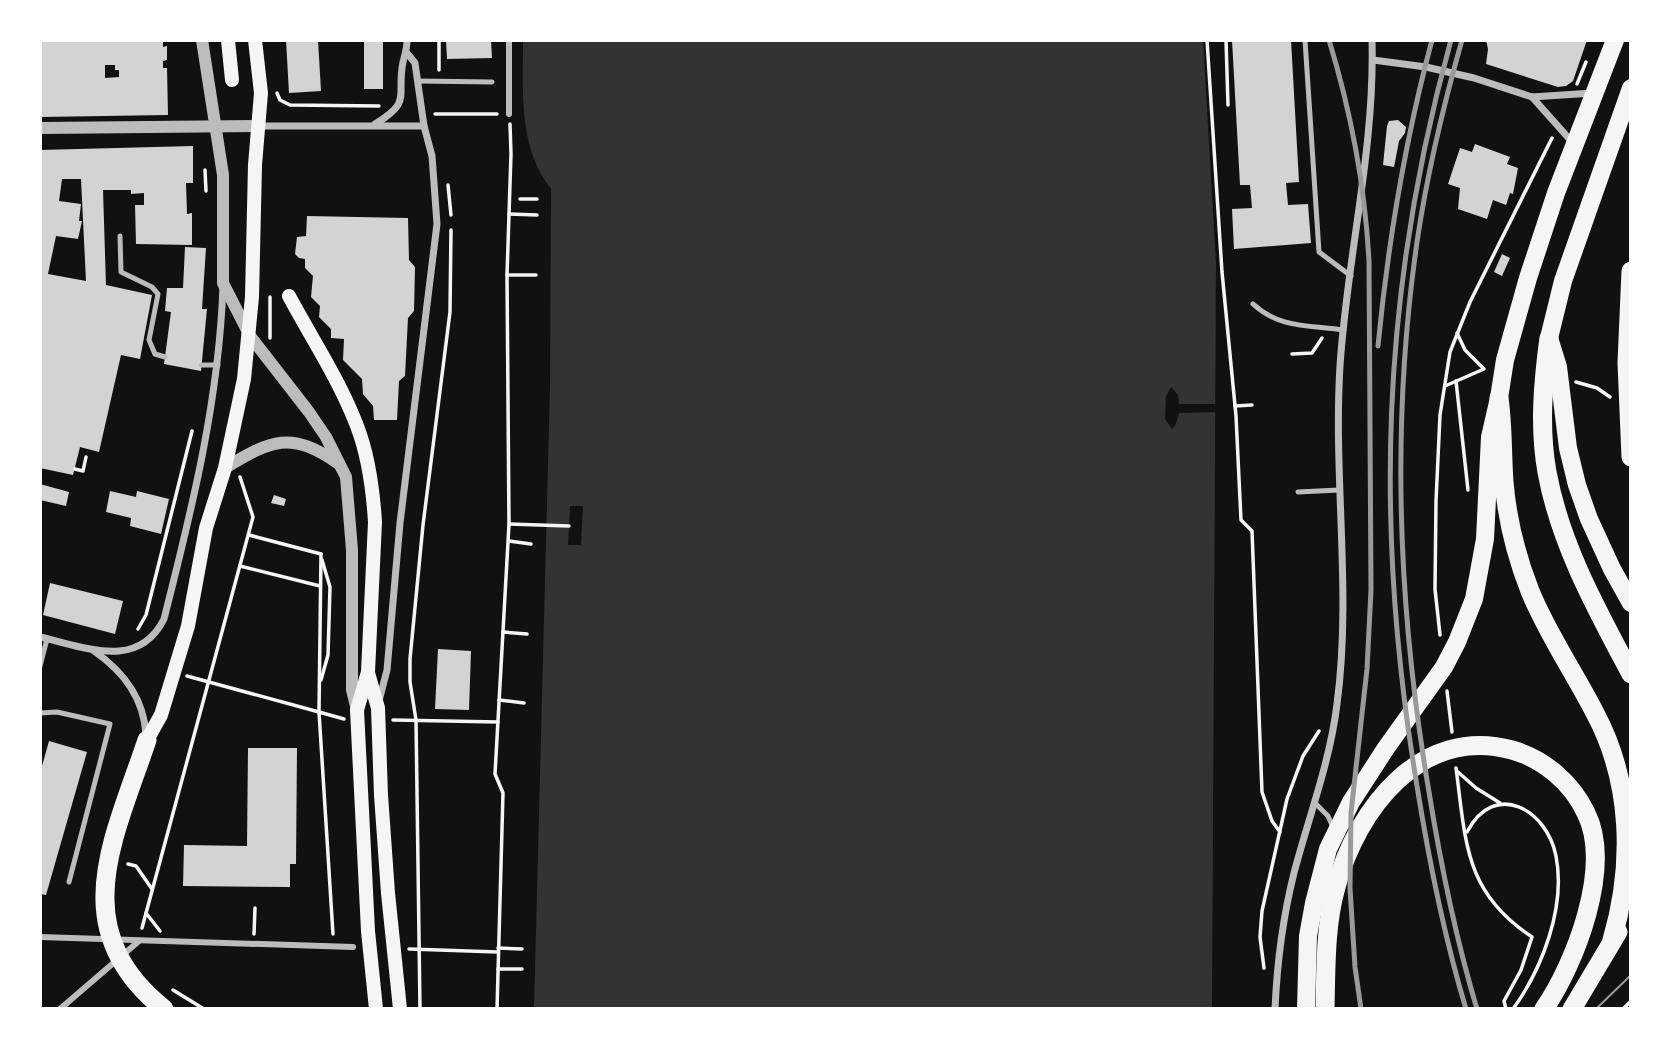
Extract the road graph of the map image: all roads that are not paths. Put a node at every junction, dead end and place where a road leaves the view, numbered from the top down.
1 (202, 40) edge
2 (228, 40) edge
3 (255, 40) edge
4 (407, 40) edge
5 (509, 40) edge
6 (1305, 40) edge
7 (1372, 40) edge
8 (1615, 40) edge
9 (407, 53) junction
10 (1373, 60) junction
11 (232, 80) dead end
12 (417, 81) junction
13 (492, 82) dead end
14 (1631, 88) edge
15 (1594, 92) junction
16 (1532, 97) junction
17 (509, 114) road end
18 (257, 126) junction
19 (373, 126) junction
20 (424, 126) junction
21 (216, 127) junction
22 (40, 128) edge
23 (1575, 145) junction
24 (120, 236) dead end
25 (1631, 271) edge
26 (1350, 276) junction
27 (223, 283) junction
28 (289, 296) dead end
29 (1253, 304) dead end
30 (1344, 330) junction
31 (250, 336) junction
32 (1549, 338) joint
33 (165, 357) dead end
34 (201, 365) dead end
35 (218, 365) junction
36 (1560, 387) junction
37 (1500, 391) junction
38 (1631, 457) edge
39 (342, 466) junction
40 (225, 468) junction
41 (1339, 490) junction
42 (1298, 492) dead end
43 (1631, 603) edge
44 (43, 642) edge
45 (93, 650) junction
46 (40, 666) edge
47 (368, 672) junction
48 (1631, 674) edge
49 (378, 708) junction
50 (357, 710) junction
51 (40, 713) edge
52 (147, 740) junction
53 (1315, 803) junction
54 (1335, 851) dead end
55 (69, 882) dead end
56 (1631, 906) edge
57 (40, 937) edge
58 (139, 941) junction
59 (353, 947) dead end
60 (1608, 949) junction
61 (157, 1003) edge
62 (61, 1009) edge
63 (376, 1009) edge
64 (400, 1009) edge
65 (1275, 1009) edge
66 (1306, 1009) edge
67 (1325, 1009) edge
68 (1544, 1009) edge
69 (1572, 1009) edge

1 - 21 street
2 - 11 main road
3 - 18 main road
4 - 9 street
5 - 17 street
6 - 26 lane
7 - 10 street
8 - 15 main road
9 - 12 street
9 - 19 street
10 - 16 street
10 - 26 street
12 - 13 lane
12 - 20 street
14 - 32 main road
15 - 16 street
15 - 23 main road
16 - 23 street
18 - 19 street
18 - 21 street
18 - 31 main road
19 - 20 street
20 - 49 street
21 - 22 street
21 - 27 street
23 - 37 main road
24 - 33 lane
25 - 38 highway
26 - 30 street
27 - 31 street
27 - 35 street
28 - 47 main road
29 - 30 lane
30 - 41 street
31 - 39 street
31 - 40 main road
32 - 36 highway
34 - 35 lane
35 - 45 street
36 - 43 main road
36 - 48 highway
37 - 60 highway
37 - 66 main road
39 - 40 street
39 - 50 street
40 - 52 main road
41 - 42 lane
41 - 53 street
44 - 45 street
44 - 46 lane
45 - 52 street
47 - 49 main road
47 - 50 main road
49 - 64 main road
50 - 63 main road
51 - 55 lane
52 - 61 highway
53 - 54 lane
53 - 65 street
56 - 60 highway
57 - 58 street
58 - 59 street
58 - 62 street
60 - 69 highway
67 - 68 highway

